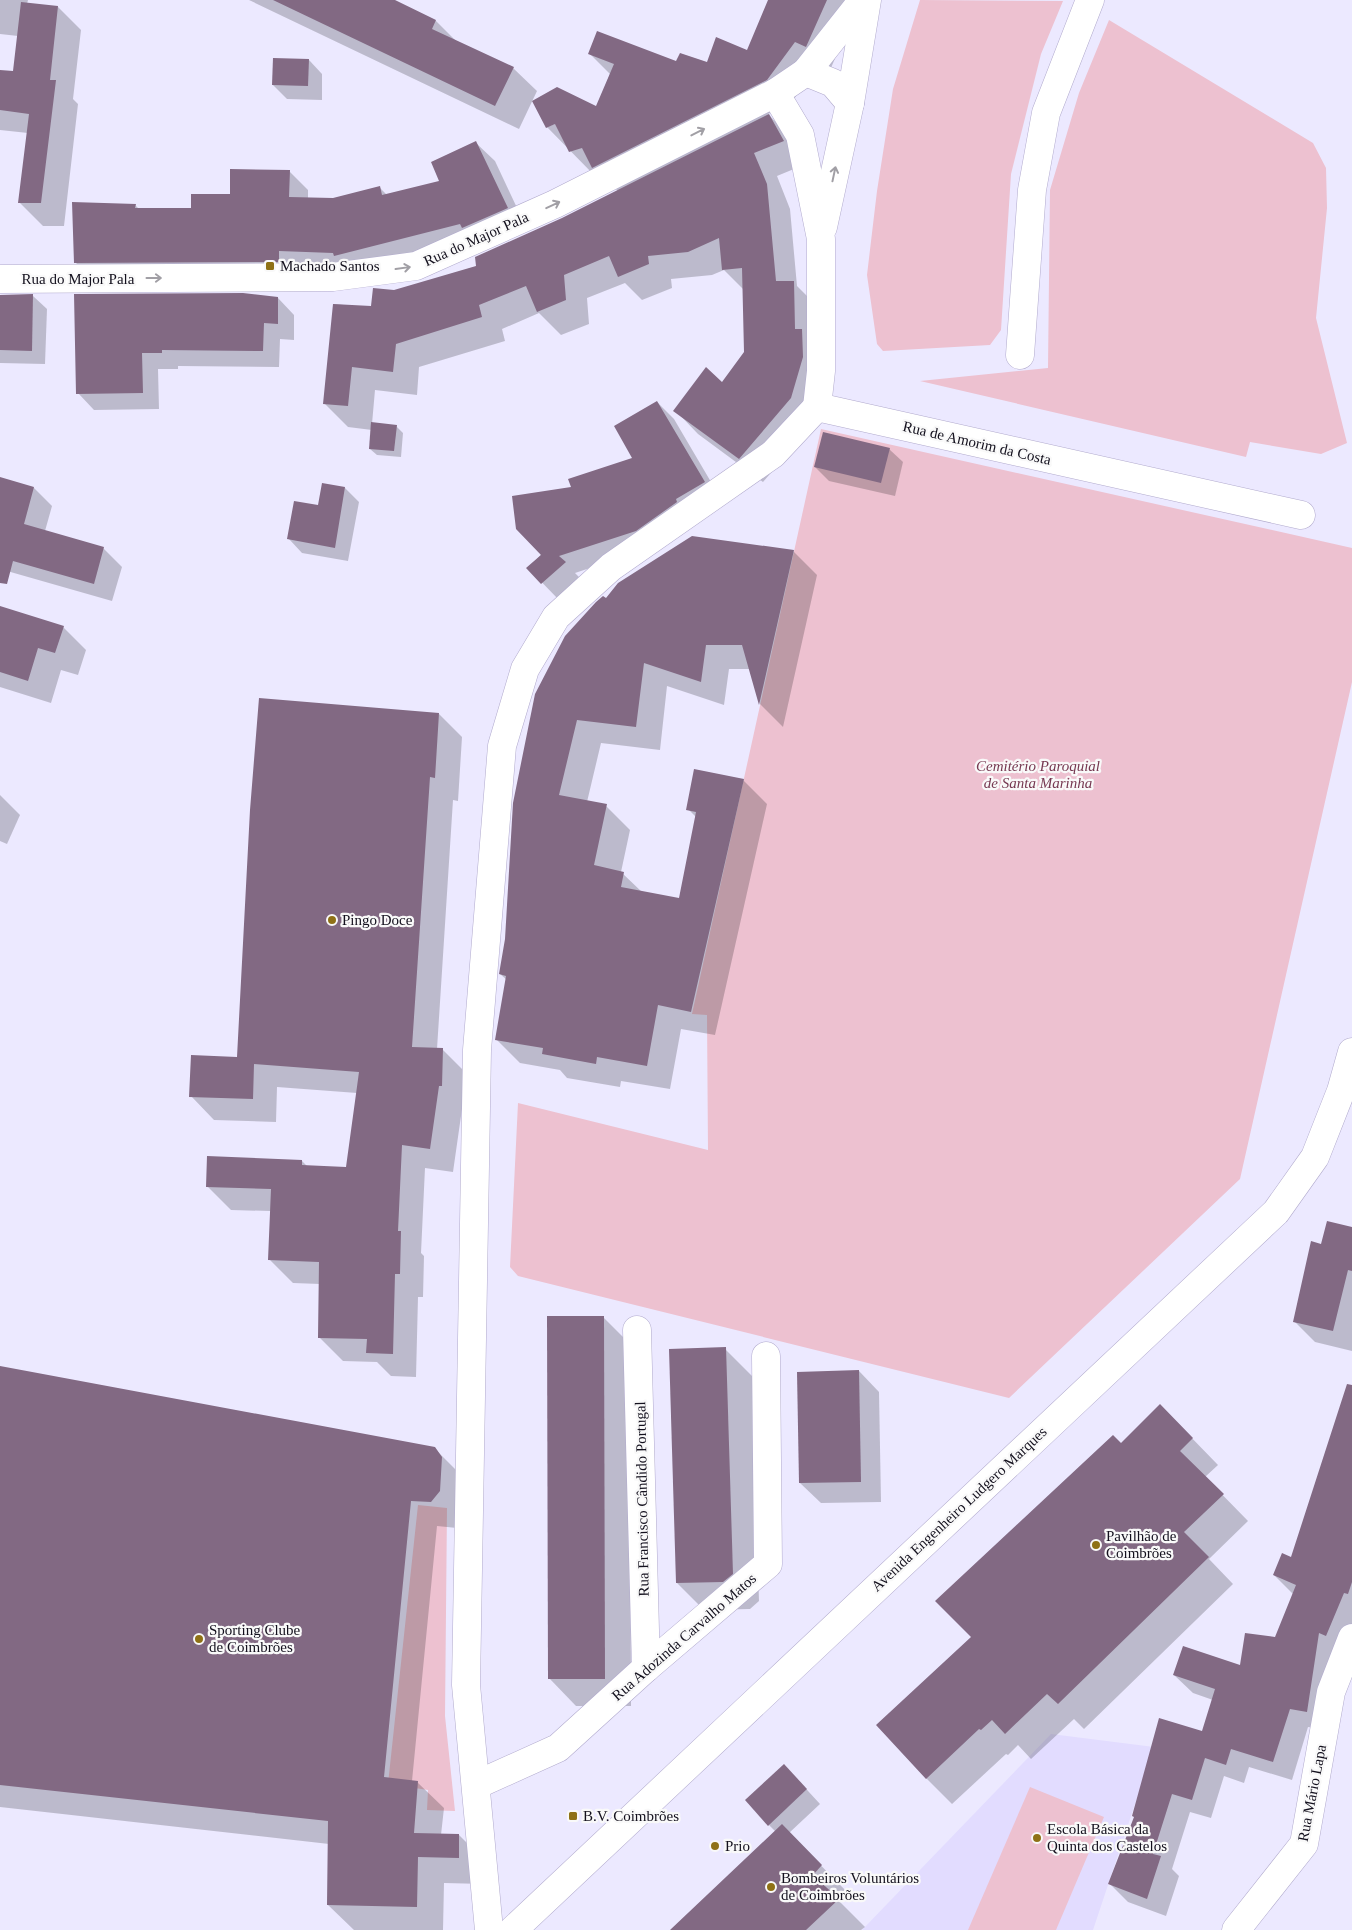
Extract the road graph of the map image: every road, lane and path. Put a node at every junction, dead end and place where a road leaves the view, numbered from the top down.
1 (863, 0) edge
2 (867, 0) edge
3 (1090, 0) edge
4 (806, 72) junction
5 (775, 93) junction
6 (850, 103) junction
7 (821, 239) junction
8 (0, 279) edge
9 (1020, 355) dead end
10 (817, 407) junction
11 (1301, 515) dead end
12 (1352, 1052) edge
13 (637, 1330) dead end
14 (766, 1356) dead end
15 (1352, 1638) edge
16 (646, 1668) junction
17 (476, 1785) junction
18 (489, 1930) edge
19 (513, 1930) edge
20 (1236, 1930) edge

1 - 4 street, Rua do Major Pala
2 - 6 street
3 - 9 street
4 - 5 street, Rua do Major Pala
4 - 6 street
5 - 7 street
8 -> 5 street, Rua do Major Pala
7 -> 6 street
7 - 10 street
10 - 11 street, Rua de Amorim da Costa
10 - 17 street
12 - 19 street, Avenida Engenheiro Ludgero Marques
13 - 16 street, Rua Francisco Cândido Portugal
14 - 16 street, Rua Adozinda Carvalho Matos
15 - 20 street, Rua Mário Lapa
16 - 17 street, Rua Adozinda Carvalho Matos
17 - 18 street

